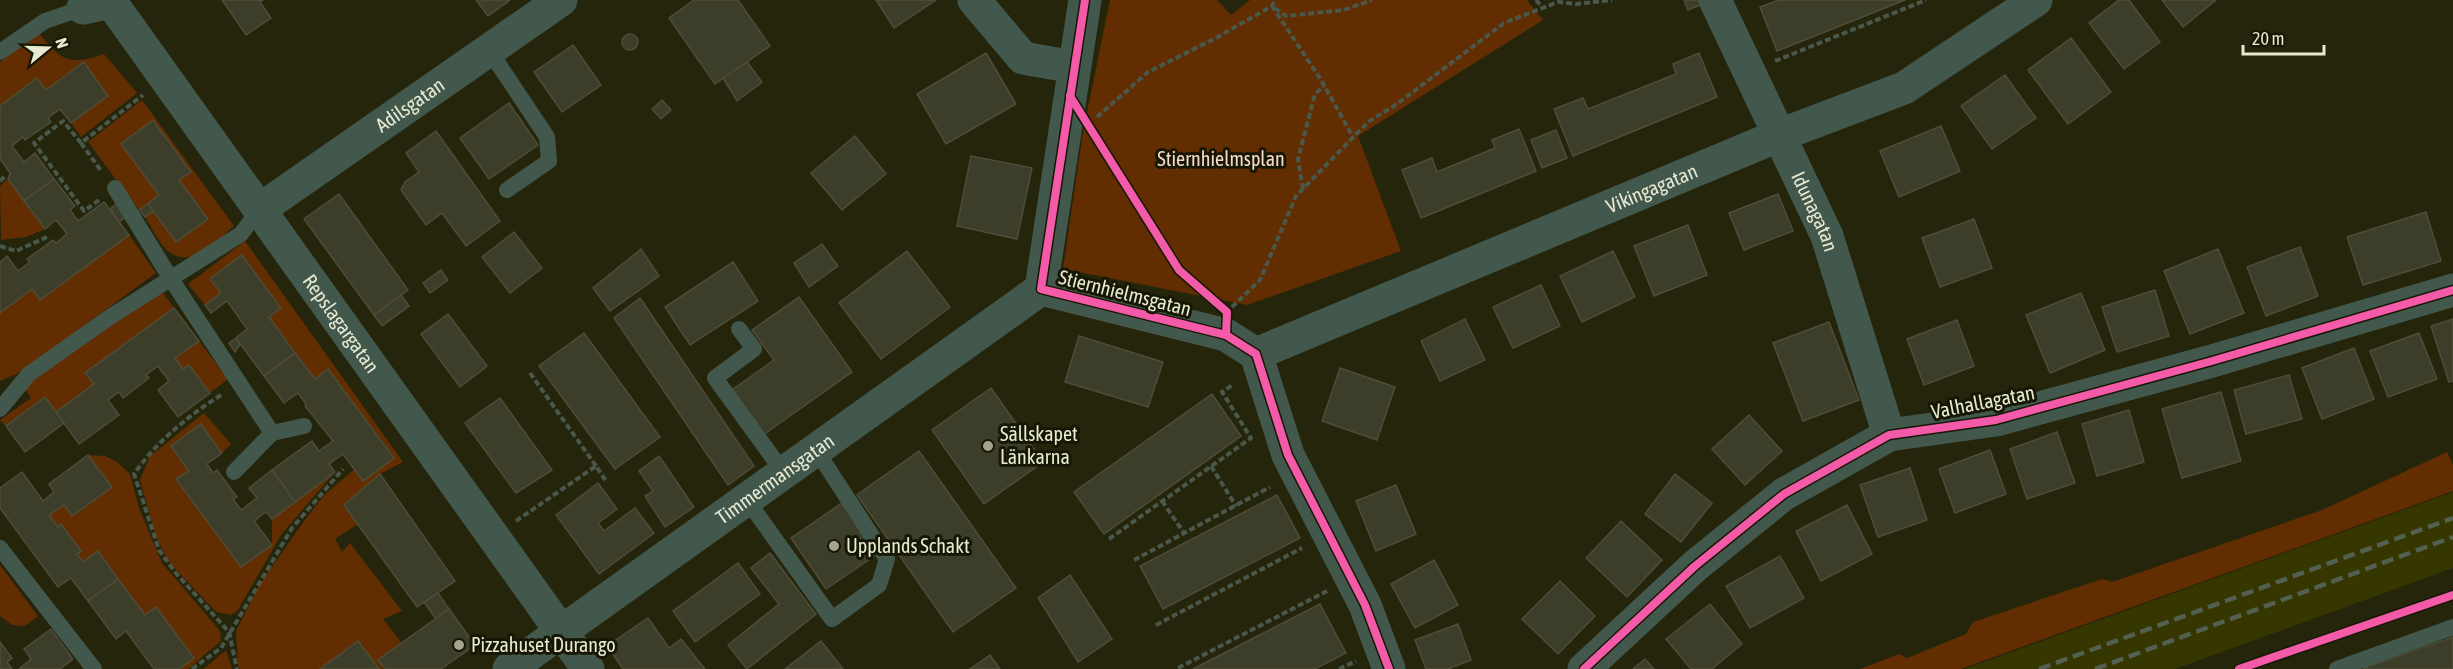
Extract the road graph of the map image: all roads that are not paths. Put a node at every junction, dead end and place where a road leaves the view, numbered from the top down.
1 (561, 0) edge
2 (974, 0) edge
3 (1085, 0) edge
4 (1715, 0) edge
5 (2036, 0) edge
6 (83, 8) joint
7 (489, 50) junction
8 (0, 52) edge
9 (1072, 81) junction
10 (1780, 135) junction
11 (115, 189) road end
12 (507, 190) dead end
13 (259, 210) junction
14 (171, 279) junction
15 (1041, 289) junction
16 (2453, 290) edge
17 (739, 329) dead end
18 (1258, 361) junction
19 (0, 409) edge
20 (304, 426) dead end
21 (272, 433) junction
22 (1889, 435) junction
23 (816, 450) junction
24 (234, 472) dead end
25 (784, 473) junction
26 (747, 500) junction
27 (0, 548) edge
28 (2453, 627) edge
29 (562, 632) junction
30 (94, 669) edge
31 (509, 669) edge
32 (588, 669) edge
33 (1389, 669) edge
34 (1584, 669) edge
35 (2337, 669) edge

1 - 7 street, Adilsgatan
2 - 9 street
3 - 9 street, Stiernhielmsgatan
4 - 10 street, Idunagatan
5 - 10 street, Vikingagatan
6 - 8 lane
6 - 13 street, Repslagargatan
7 - 12 lane
7 - 13 street, Adilsgatan
9 - 15 street, Stiernhielmsgatan
10 - 18 street, Vikingagatan
10 - 22 street, Idunagatan
11 - 14 lane
13 - 14 lane
13 - 29 street, Repslagargatan
14 - 19 lane
14 - 21 lane
15 - 18 street, Stiernhielmsgatan
15 - 23 street, Timmermansgatan
16 - 22 street, Valhallagatan
17 - 25 lane
18 - 33 street
20 - 21 lane
21 - 24 lane
22 - 34 street, Valhallagatan
23 - 25 street, Timmermansgatan
23 - 26 lane
25 - 26 street, Timmermansgatan
26 - 29 street, Timmermansgatan
27 - 30 lane
28 - 35 lane
29 - 31 street, Timmermansgatan
29 - 32 street, Repslagargatan

